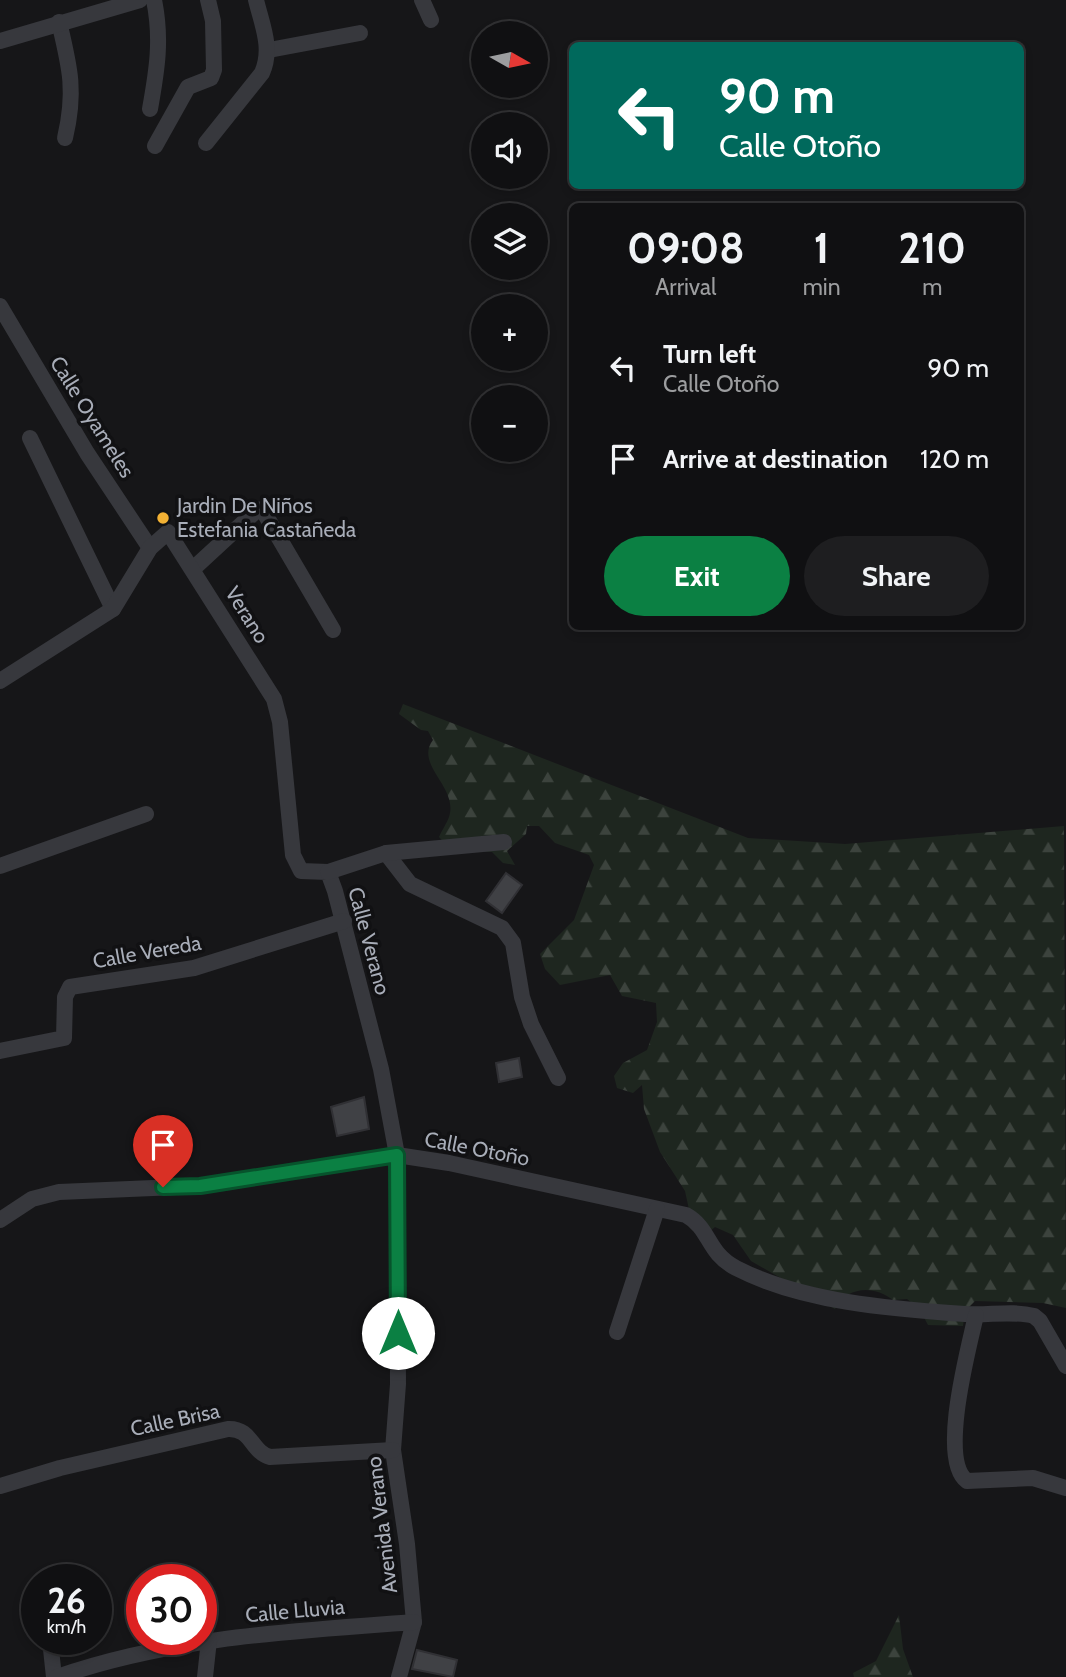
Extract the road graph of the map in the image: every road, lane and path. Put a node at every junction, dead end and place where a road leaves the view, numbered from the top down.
1 (140, 0) edge
2 (154, 0) edge
3 (208, 0) edge
4 (256, 0) edge
5 (422, 0) edge
6 (431, 20) dead end
7 (59, 22) junction
8 (360, 33) dead end
9 (0, 41) edge
10 (269, 50) junction
11 (150, 108) dead end
12 (65, 138) dead end
13 (206, 143) dead end
14 (155, 146) dead end
15 (0, 306) edge
16 (30, 438) dead end
17 (150, 548) junction
18 (194, 568) junction
19 (113, 609) junction
20 (333, 630) dead end
21 (0, 681) edge
22 (280, 722) joint
23 (146, 814) dead end
24 (504, 842) dead end
25 (386, 853) junction
26 (0, 866) edge
27 (328, 872) junction
28 (344, 921) junction
29 (0, 1051) edge
30 (558, 1078) dead end
31 (397, 1155) junction
32 (657, 1209) junction
33 (0, 1220) edge
34 (976, 1315) junction
35 (617, 1332) dead end
36 (1066, 1366) edge
37 (393, 1450) junction
38 (0, 1486) edge
39 (1066, 1488) edge
40 (414, 1622) junction
41 (217, 1639) edge
42 (52, 1655) edge
43 (141, 1655) edge
44 (207, 1655) edge
45 (56, 1677) edge
46 (205, 1677) edge
47 (399, 1677) edge

1 - 7 street
2 - 11 street
3 - 14 street
4 - 10 street
5 - 6 street
7 - 9 street
7 - 12 street
8 - 10 street
10 - 13 street
15 - 17 street, Calle Oyameles
16 - 19 street
17 - 18 street, Verano
17 - 19 street
18 - 20 street
18 - 22 street, Verano
19 - 21 street
22 - 27 street, Calle Verano
23 - 26 street
24 - 25 street
25 - 27 street
25 - 30 street
27 - 28 street, Calle Verano
28 - 29 street, Calle Vereda
28 - 31 street, Calle Verano
31 - 32 street, Calle Otoño
31 - 33 street, Calle Otoño
31 - 37 street, Avenida Verano
32 - 34 street, Calle Otoño
32 - 35 street
34 - 36 street
34 - 39 street
37 - 38 street, Calle Brisa
37 - 40 street, Avenida Verano
40 - 41 street, Calle Lluvia
40 - 47 street, Avenida Verano
42 - 45 street
43 - 45 street, Calle Lluvia
44 - 46 street

